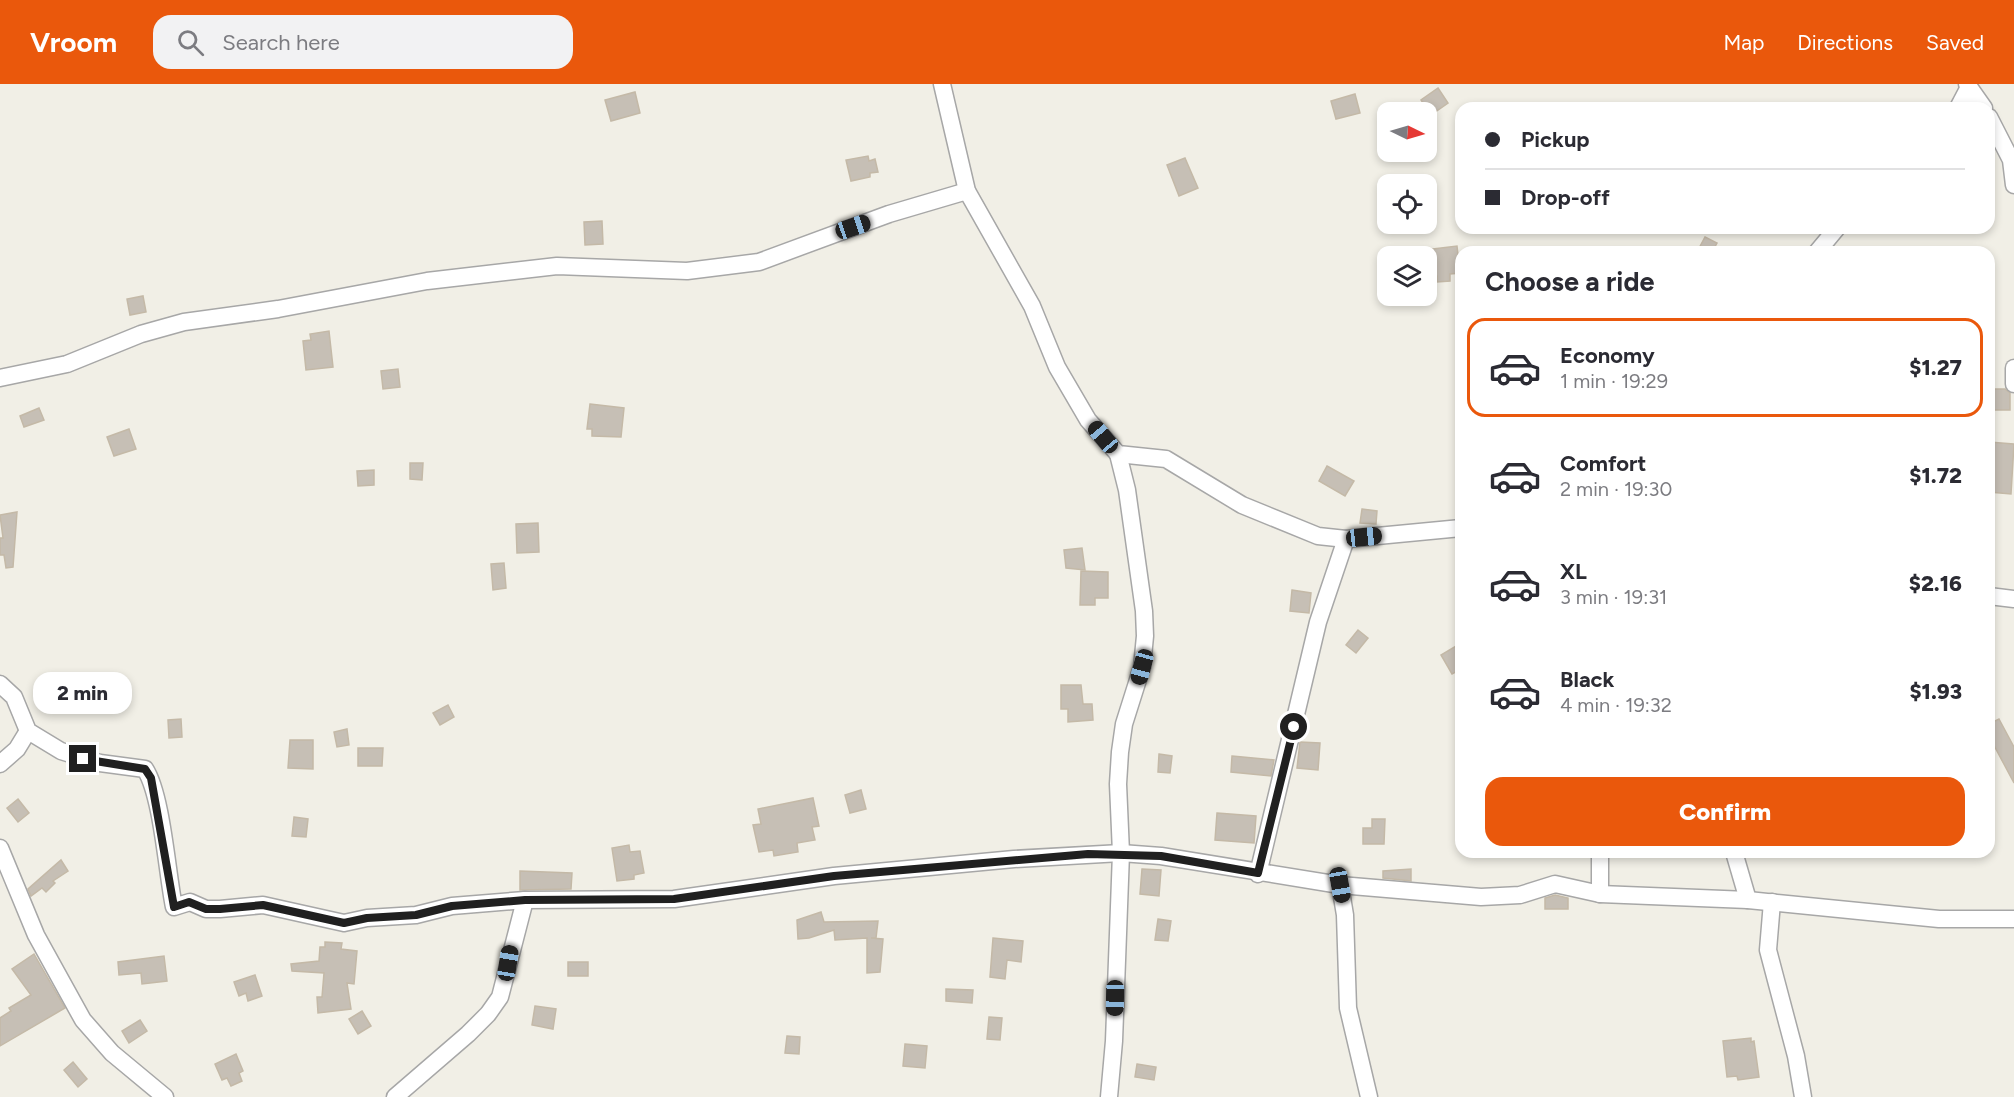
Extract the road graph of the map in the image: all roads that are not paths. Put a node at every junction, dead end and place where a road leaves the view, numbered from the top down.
1 (942, 84) edge
2 (1968, 86) edge
3 (1961, 102) edge
4 (1980, 102) edge
5 (1997, 143) edge
6 (2014, 185) edge
7 (968, 191) junction
8 (1832, 234) edge
9 (1822, 246) edge
10 (2014, 368) edge
11 (0, 378) edge
12 (2014, 384) edge
13 (1118, 454) junction
14 (1455, 529) edge
15 (1346, 539) junction
16 (1995, 597) edge
17 (2014, 599) edge
18 (0, 684) edge
19 (27, 731) junction
20 (0, 764) edge
21 (1118, 823) junction
22 (0, 848) edge
23 (1121, 853) junction
24 (1088, 854) junction
25 (1600, 858) edge
26 (1736, 858) edge
27 (1258, 873) junction
28 (1340, 885) junction
29 (1600, 894) junction
30 (525, 900) junction
31 (1748, 900) junction
32 (1772, 902) junction
33 (2014, 919) edge
34 (165, 1097) edge
35 (394, 1097) edge
36 (1109, 1097) edge
37 (1369, 1097) edge
38 (1803, 1097) edge

1 - 7 street
2 - 3 street
2 - 4 street
5 - 6 street
7 - 11 street
7 - 13 street
8 - 9 street
10 - 12 street
13 - 15 street
13 - 21 street
14 - 15 street
15 - 27 street
16 - 17 street
18 - 19 street
19 - 20 street
19 - 30 street
21 - 23 street
21 - 24 street
22 - 34 street
23 - 24 street
23 - 27 street
23 - 36 street
24 - 30 street
25 - 29 street
26 - 31 street
27 - 28 street
28 - 29 street
28 - 37 street
29 - 31 street
30 - 35 street
31 - 32 street
32 - 33 street
32 - 38 street

